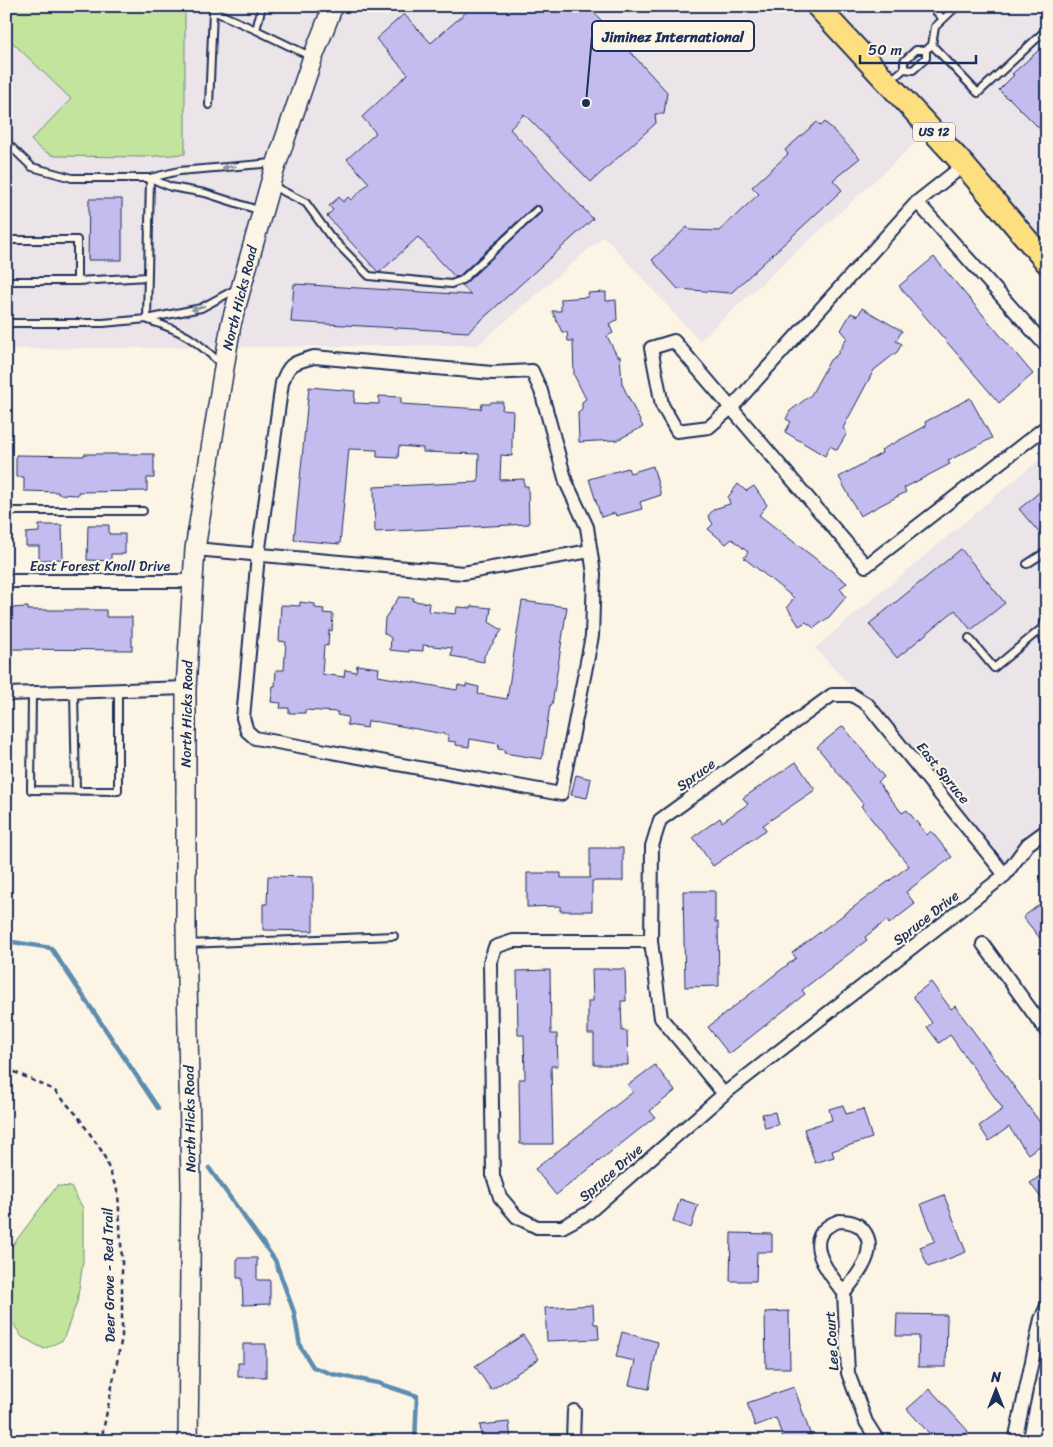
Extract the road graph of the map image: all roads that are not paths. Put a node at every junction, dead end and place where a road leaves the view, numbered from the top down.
1 (262, 6) edge
2 (333, 6) edge
3 (817, 6) edge
4 (931, 6) edge
5 (957, 6) edge
6 (214, 9) edge
7 (943, 19) junction
8 (1047, 29) edge
9 (256, 30) junction
10 (932, 45) junction
11 (926, 50) junction
12 (313, 57) junction
13 (896, 76) junction
14 (208, 105) dead end
15 (6, 142) edge
16 (277, 162) junction
17 (964, 165) junction
18 (150, 178) junction
19 (270, 185) junction
20 (918, 202) junction
21 (537, 210) dead end
22 (263, 211) junction
23 (6, 240) edge
24 (1046, 259) edge
25 (148, 277) junction
26 (6, 281) edge
27 (77, 282) junction
28 (242, 286) junction
29 (147, 319) junction
30 (6, 323) edge
31 (1047, 347) edge
32 (224, 367) junction
33 (731, 408) junction
34 (1047, 426) edge
35 (143, 512) dead end
36 (6, 519) edge
37 (195, 549) junction
38 (590, 550) junction
39 (1047, 551) edge
40 (258, 555) junction
41 (1027, 564) dead end
42 (6, 581) edge
43 (194, 581) junction
44 (1047, 616) edge
45 (1042, 628) junction
46 (969, 638) dead end
47 (1047, 645) edge
48 (994, 668) junction
49 (1002, 672) dead end
50 (186, 688) junction
51 (118, 690) junction
52 (74, 692) junction
53 (32, 693) junction
54 (6, 694) edge
55 (852, 695) joint
56 (76, 791) junction
57 (1047, 830) edge
58 (1005, 875) junction
59 (394, 936) dead end
60 (651, 941) junction
61 (186, 944) junction
62 (983, 944) dead end
63 (1047, 1032) edge
64 (724, 1094) junction
65 (844, 1293) junction
66 (1047, 1306) edge
67 (574, 1411) dead end
68 (188, 1441) edge
69 (573, 1441) edge
70 (878, 1441) edge
71 (1015, 1441) edge

1 - 9 lane
2 - 12 main road, North Hicks Road
3 - 13 main road, US 12
4 - 7 lane
5 - 7 lane
6 - 9 lane
6 - 14 lane
7 - 10 lane
8 - 10 lane
9 - 12 lane
10 - 11 lane
11 - 13 lane
11 - 13 lane
12 - 16 main road, North Hicks Road
13 - 17 main road, US 12
15 - 18 lane
16 -> 18 lane
16 - 19 main road, North Hicks Road
17 - 20 street
17 - 24 main road, US 12
18 - 22 lane
18 - 25 lane
19 - 21 lane
19 - 22 main road, North Hicks Road
20 - 31 street
20 - 33 street
22 - 28 main road, North Hicks Road
23 - 27 lane
25 - 27 lane
25 - 29 lane
26 - 27 lane
28 -> 29 lane
28 - 32 main road, North Hicks Road
29 - 30 lane
29 - 32 lane
32 - 37 main road, North Hicks Road
33 - 33 street
33 - 34 street
35 - 36 lane
37 - 40 street
37 - 43 main road, North Hicks Road
38 - 40 street
38 - 40 street
38 - 40 street
39 - 41 lane
42 - 43 street, East Forest Knoll Drive
43 - 50 main road, North Hicks Road
44 - 45 lane
45 - 47 lane
45 - 48 lane
46 - 48 lane
48 - 49 lane
50 - 51 street
50 - 61 main road, North Hicks Road
51 - 52 street
51 - 56 lane
52 - 53 street
52 - 56 lane
53 - 54 street
53 - 56 lane
55 - 58 street, East Spruce
55 - 60 street, Spruce
57 - 58 street, Spruce Drive
58 - 64 street, Spruce Drive
59 - 61 lane
60 - 64 street, Spruce
60 - 64 street, Spruce Drive
61 - 68 main road, North Hicks Road
62 - 63 street
65 - 65 street, Lee Court
65 - 70 street, Lee Court
66 - 71 street
67 - 69 street

